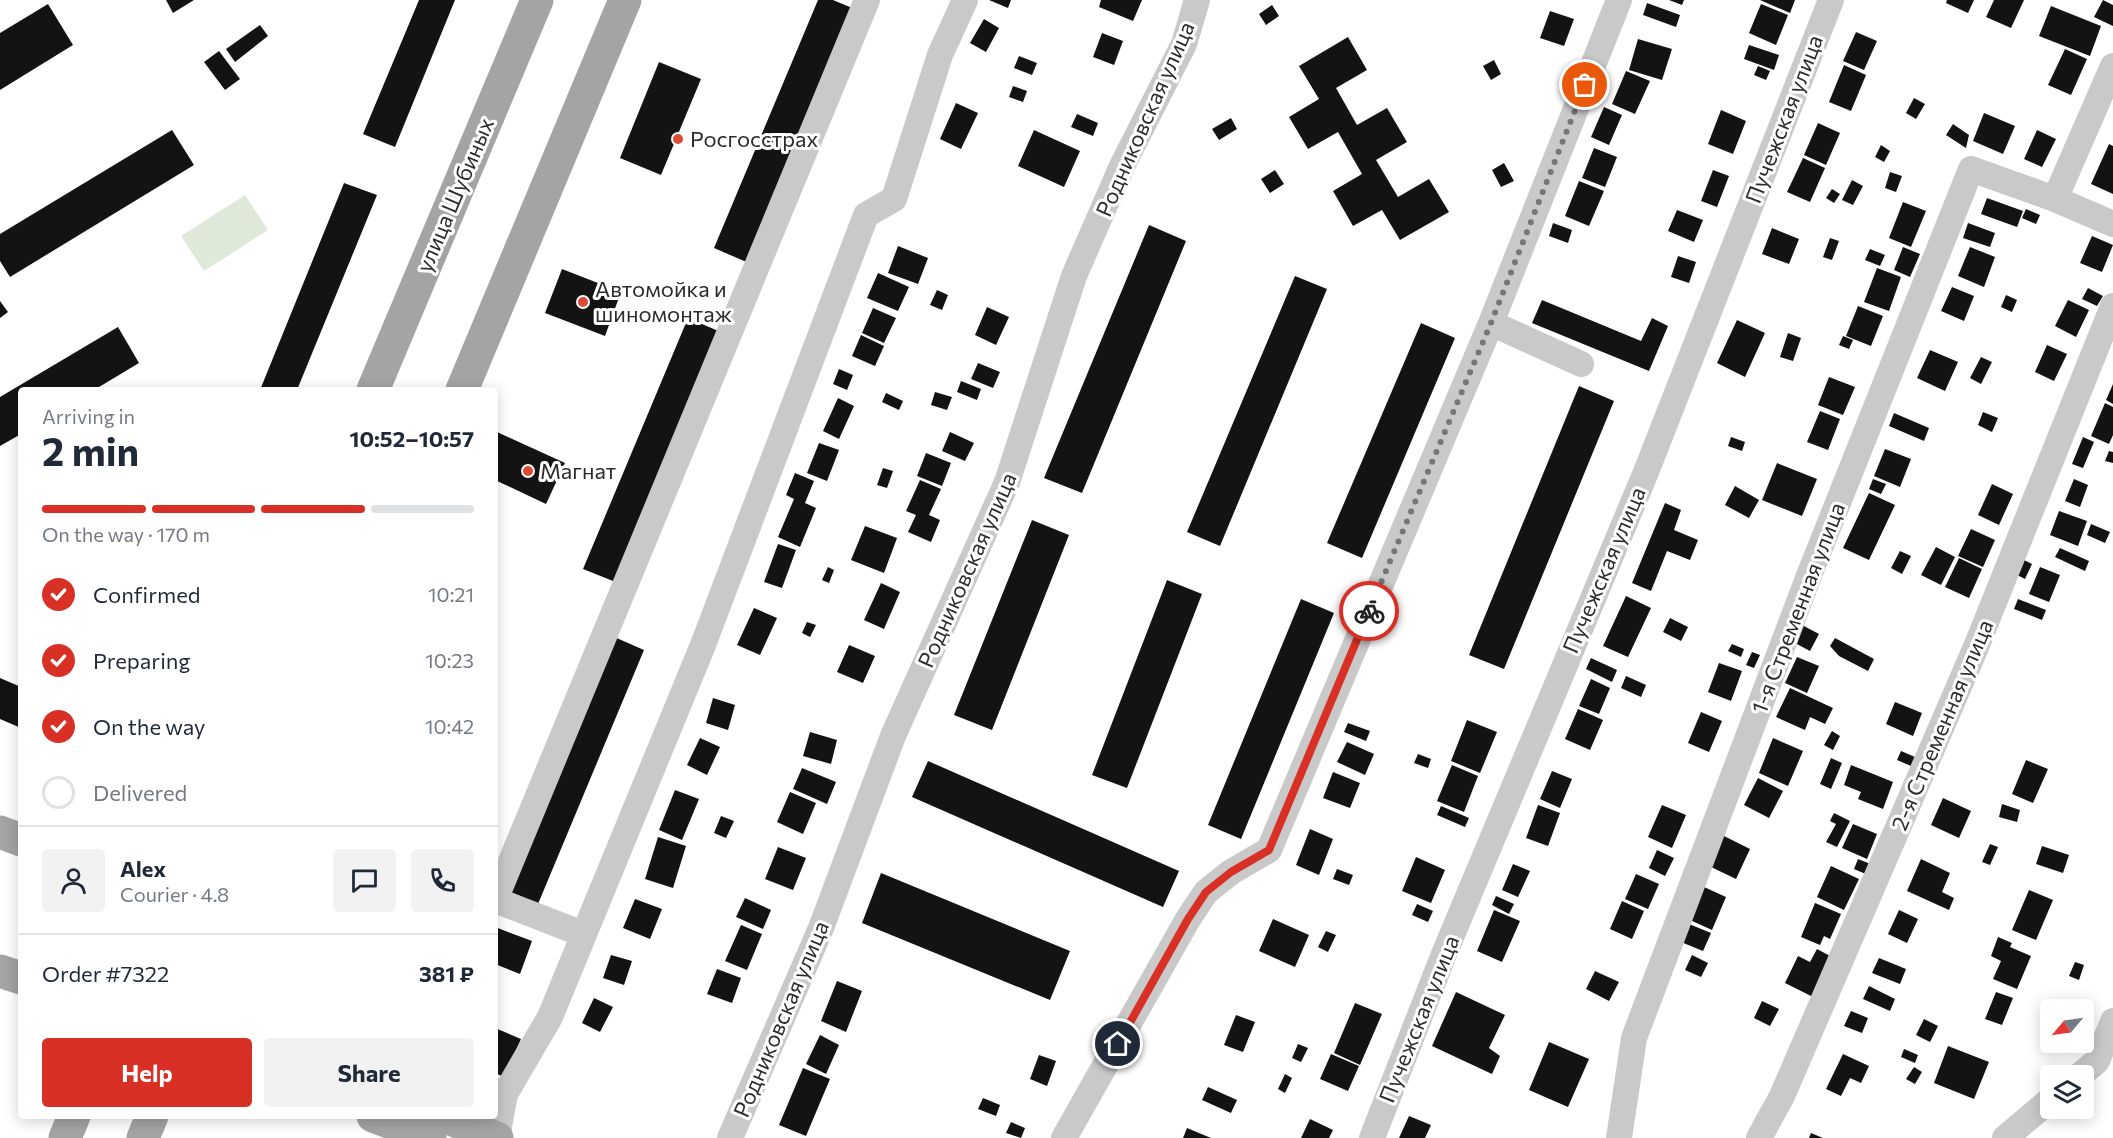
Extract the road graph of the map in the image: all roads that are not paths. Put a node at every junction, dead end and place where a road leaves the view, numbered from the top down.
1 (537, 0) edge
2 (625, 0) edge
3 (867, 0) edge
4 (965, 0) edge
5 (1197, 0) edge
6 (1619, 0) edge
7 (1831, 0) edge
8 (2113, 66) edge
9 (2055, 199) junction
10 (2113, 224) edge
11 (2113, 306) edge
12 (1491, 323) junction
13 (1581, 364) dead end
14 (373, 387) edge
15 (463, 387) edge
16 (0, 832) edge
17 (18, 839) edge
18 (498, 893) edge
19 (498, 901) edge
20 (583, 934) junction
21 (0, 971) edge
22 (18, 977) edge
23 (2113, 1022) edge
24 (2092, 1065) edge
25 (2040, 1108) edge
26 (73, 1119) edge
27 (151, 1119) edge
28 (381, 1119) edge
29 (450, 1119) edge
30 (65, 1138) edge
31 (143, 1138) edge
32 (430, 1138) edge
33 (497, 1138) edge
34 (730, 1138) edge
35 (1064, 1138) edge
36 (1372, 1138) edge
37 (1619, 1138) edge
38 (1759, 1138) edge
39 (2005, 1138) edge

1 - 14 main road, улица Шубиных
2 - 15 main road
3 - 18 street
4 - 20 street
5 - 34 street, Родниковская улица
6 - 12 street
7 - 36 street, Пучежская улица
8 - 9 street
9 - 10 street
9 - 37 street, 1-я Стременная улица
11 - 38 street, 2-я Стременная улица
12 - 13 street
12 - 35 street
16 - 17 main road
19 - 20 street
20 - 33 street
21 - 22 main road
23 - 24 street
25 - 39 street
26 - 30 main road
27 - 31 main road
28 - 32 main road
29 - 33 main road

